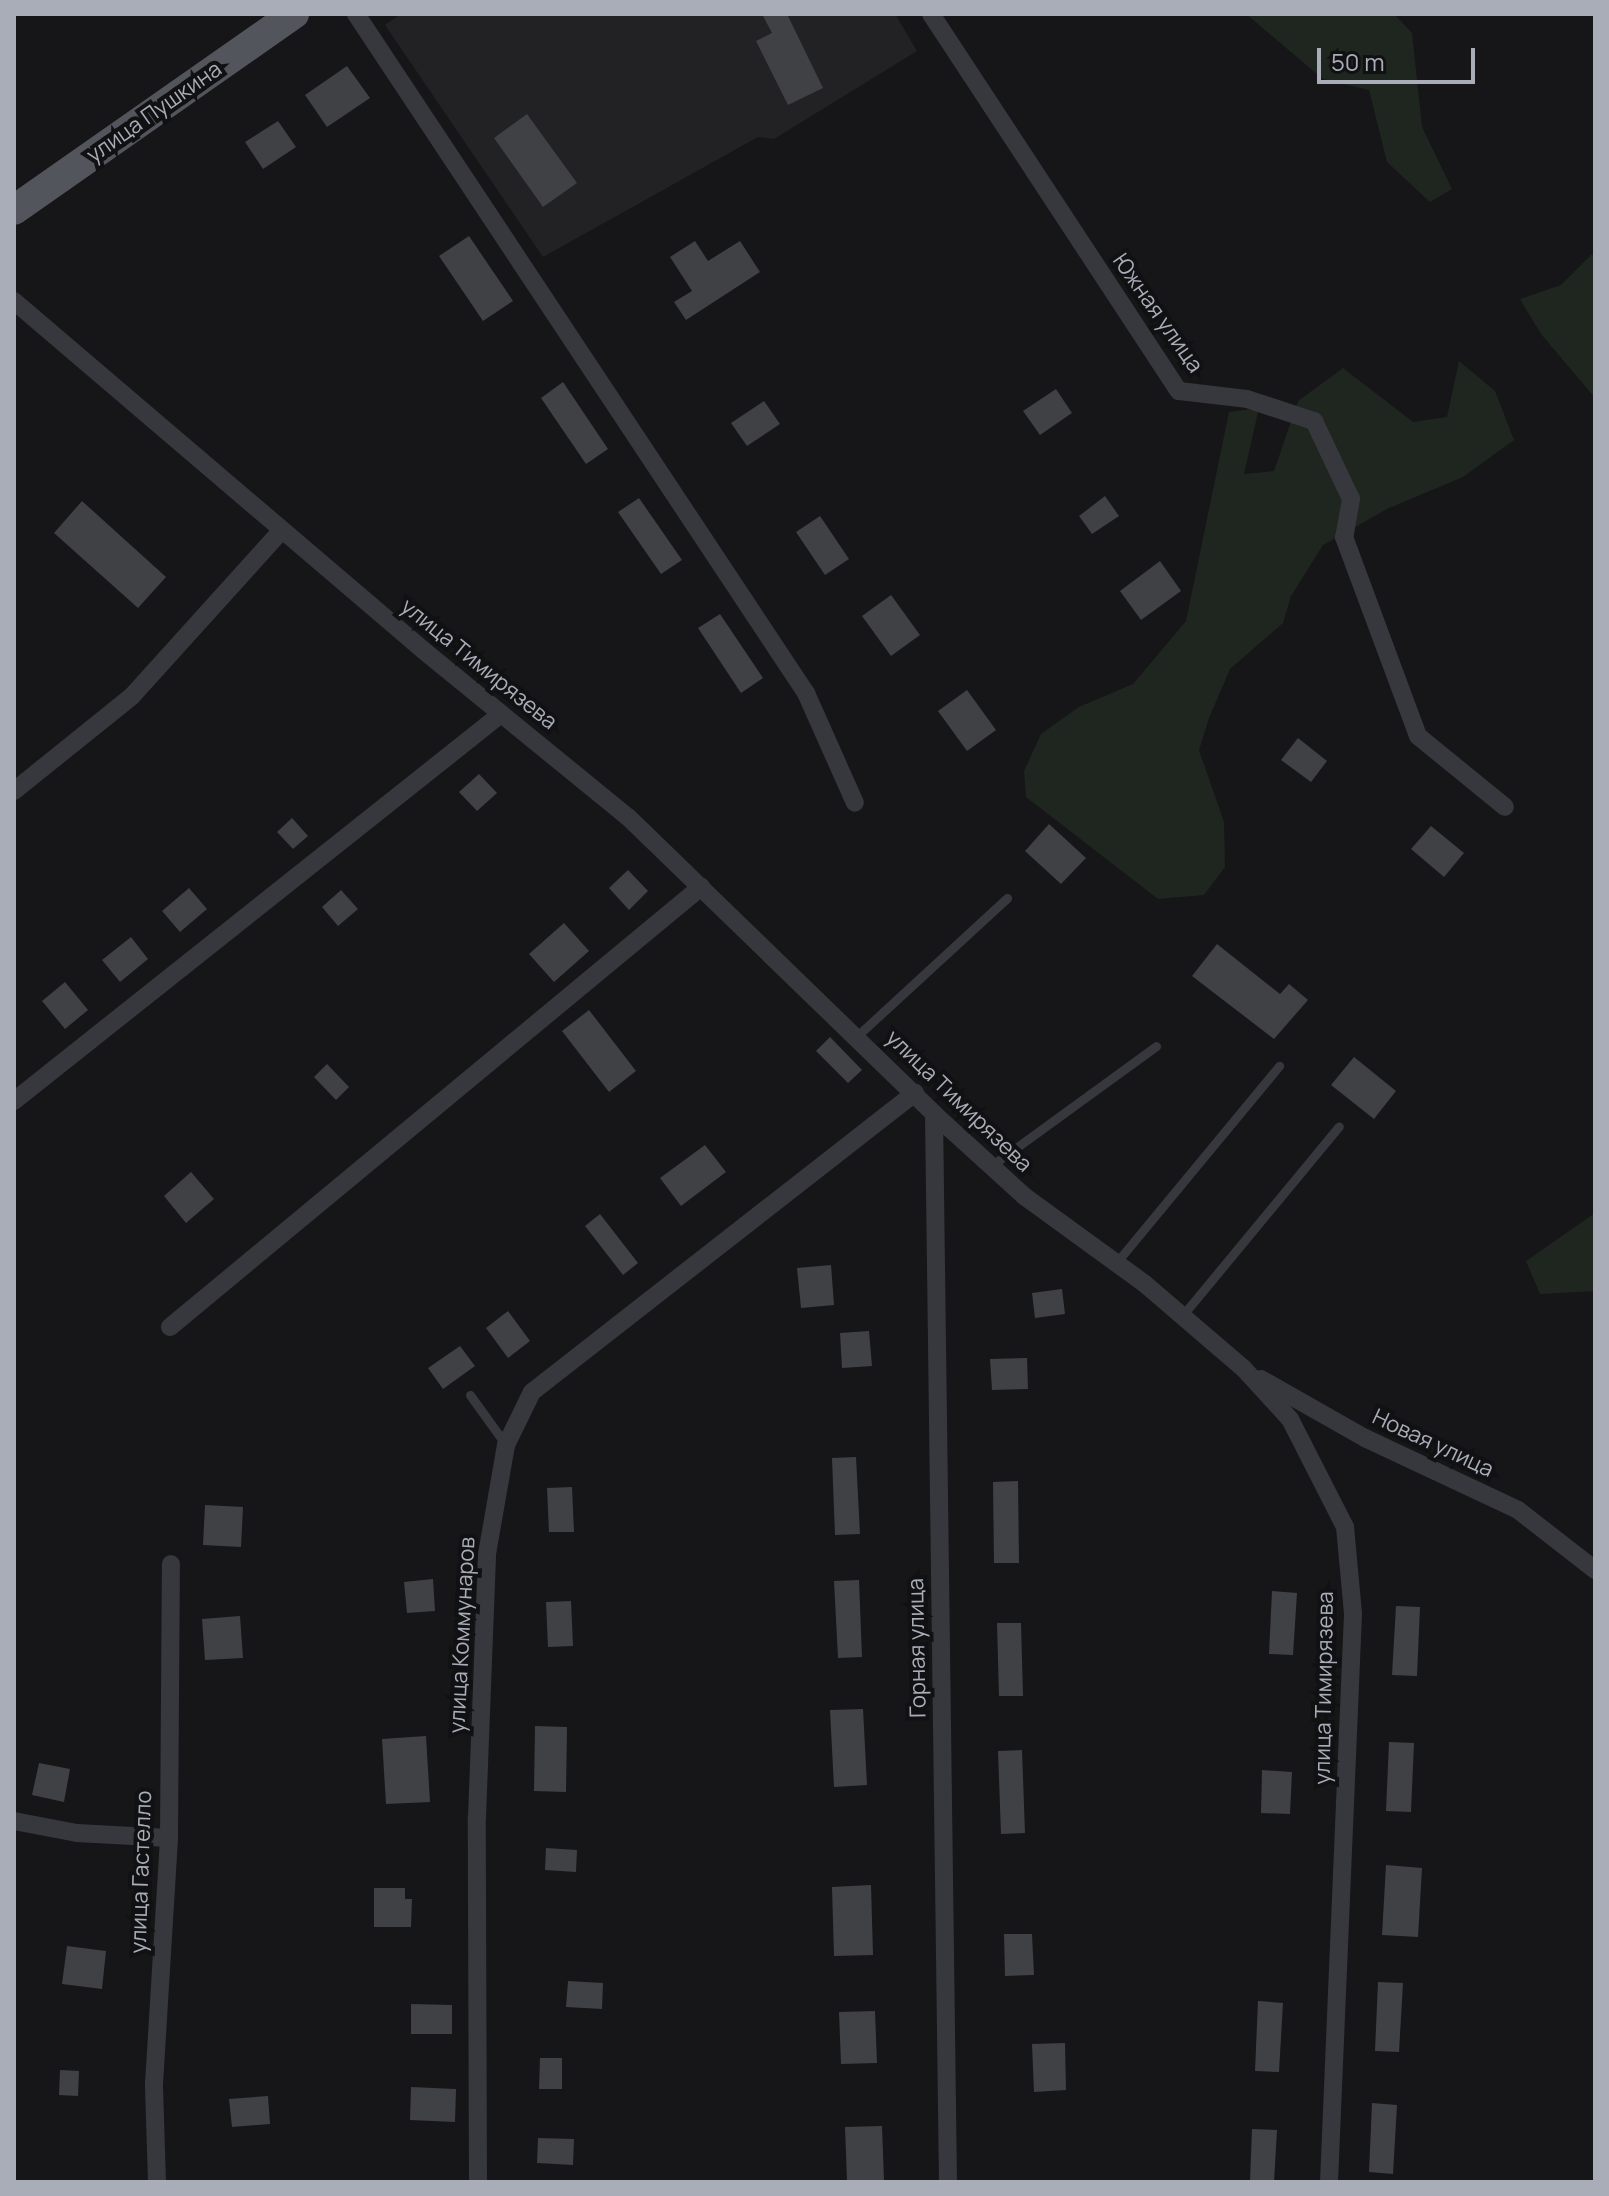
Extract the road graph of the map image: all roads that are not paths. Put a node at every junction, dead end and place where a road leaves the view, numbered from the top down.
1 (294, 14) edge
2 (356, 14) edge
3 (931, 14) edge
4 (14, 210) edge
5 (14, 301) edge
6 (281, 531) junction
7 (501, 714) junction
8 (14, 791) edge
9 (855, 803) dead end
10 (1505, 807) dead end
11 (701, 887) junction
12 (1007, 898) dead end
13 (857, 1036) junction
14 (1156, 1046) dead end
15 (1279, 1066) dead end
16 (915, 1093) junction
17 (14, 1101) edge
18 (934, 1114) junction
19 (1339, 1126) dead end
20 (991, 1166) junction
21 (1116, 1263) junction
22 (1182, 1316) junction
23 (170, 1327) dead end
24 (1244, 1369) junction
25 (470, 1395) dead end
26 (506, 1445) junction
27 (171, 1564) dead end
28 (1595, 1570) edge
29 (14, 1821) edge
30 (169, 1838) junction
31 (157, 2182) edge
32 (478, 2182) edge
33 (948, 2182) edge
34 (1329, 2182) edge

1 - 4 main road, улица Пушкина
2 - 9 street
3 - 10 street, Южная улица
5 - 6 street, улица Тимирязева
6 - 7 street, улица Тимирязева
6 - 8 street
7 - 11 street, улица Тимирязева
7 - 17 street
11 - 13 street, улица Тимирязева
11 - 23 street
12 - 13 lane
13 - 16 street, улица Тимирязева
14 - 20 lane
15 - 21 lane
16 - 18 street, улица Тимирязева
16 - 26 street, улица Коммунаров
18 - 20 street, улица Тимирязева
18 - 33 street, Горная улица
19 - 22 lane
20 - 21 street, улица Тимирязева
21 - 22 street, улица Тимирязева
22 - 24 street, улица Тимирязева
24 - 28 street, Новая улица
24 - 34 street, улица Тимирязева
25 - 26 lane
26 - 32 street, улица Коммунаров
27 - 30 street, улица Гастелло
29 - 30 street
30 - 31 street, улица Гастелло

